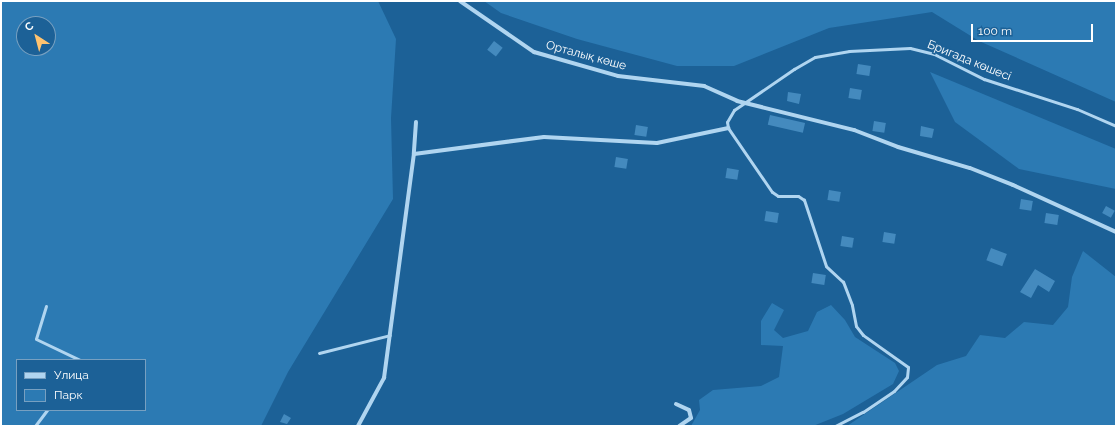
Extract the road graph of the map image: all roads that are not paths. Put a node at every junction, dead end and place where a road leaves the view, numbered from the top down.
1 (460, 1) edge
2 (743, 102) junction
3 (416, 122) dead end
4 (1116, 126) edge
5 (728, 128) junction
6 (414, 154) junction
7 (1116, 232) edge
8 (46, 306) dead end
9 (390, 336) junction
10 (319, 353) dead end
11 (78, 359) edge
12 (676, 404) dead end
13 (46, 411) edge
14 (35, 426) edge
15 (358, 426) edge
16 (679, 426) edge
17 (835, 426) edge

1 - 2 street, Орталық көше
2 - 4 lane, Бригада көшесі
2 - 5 lane, Бригада көшесі
2 - 7 street, Орталық көше
3 - 6 street
5 - 6 street
5 - 17 lane
6 - 9 street
8 - 11 lane
9 - 10 lane
9 - 15 street
12 - 16 street
13 - 14 lane

